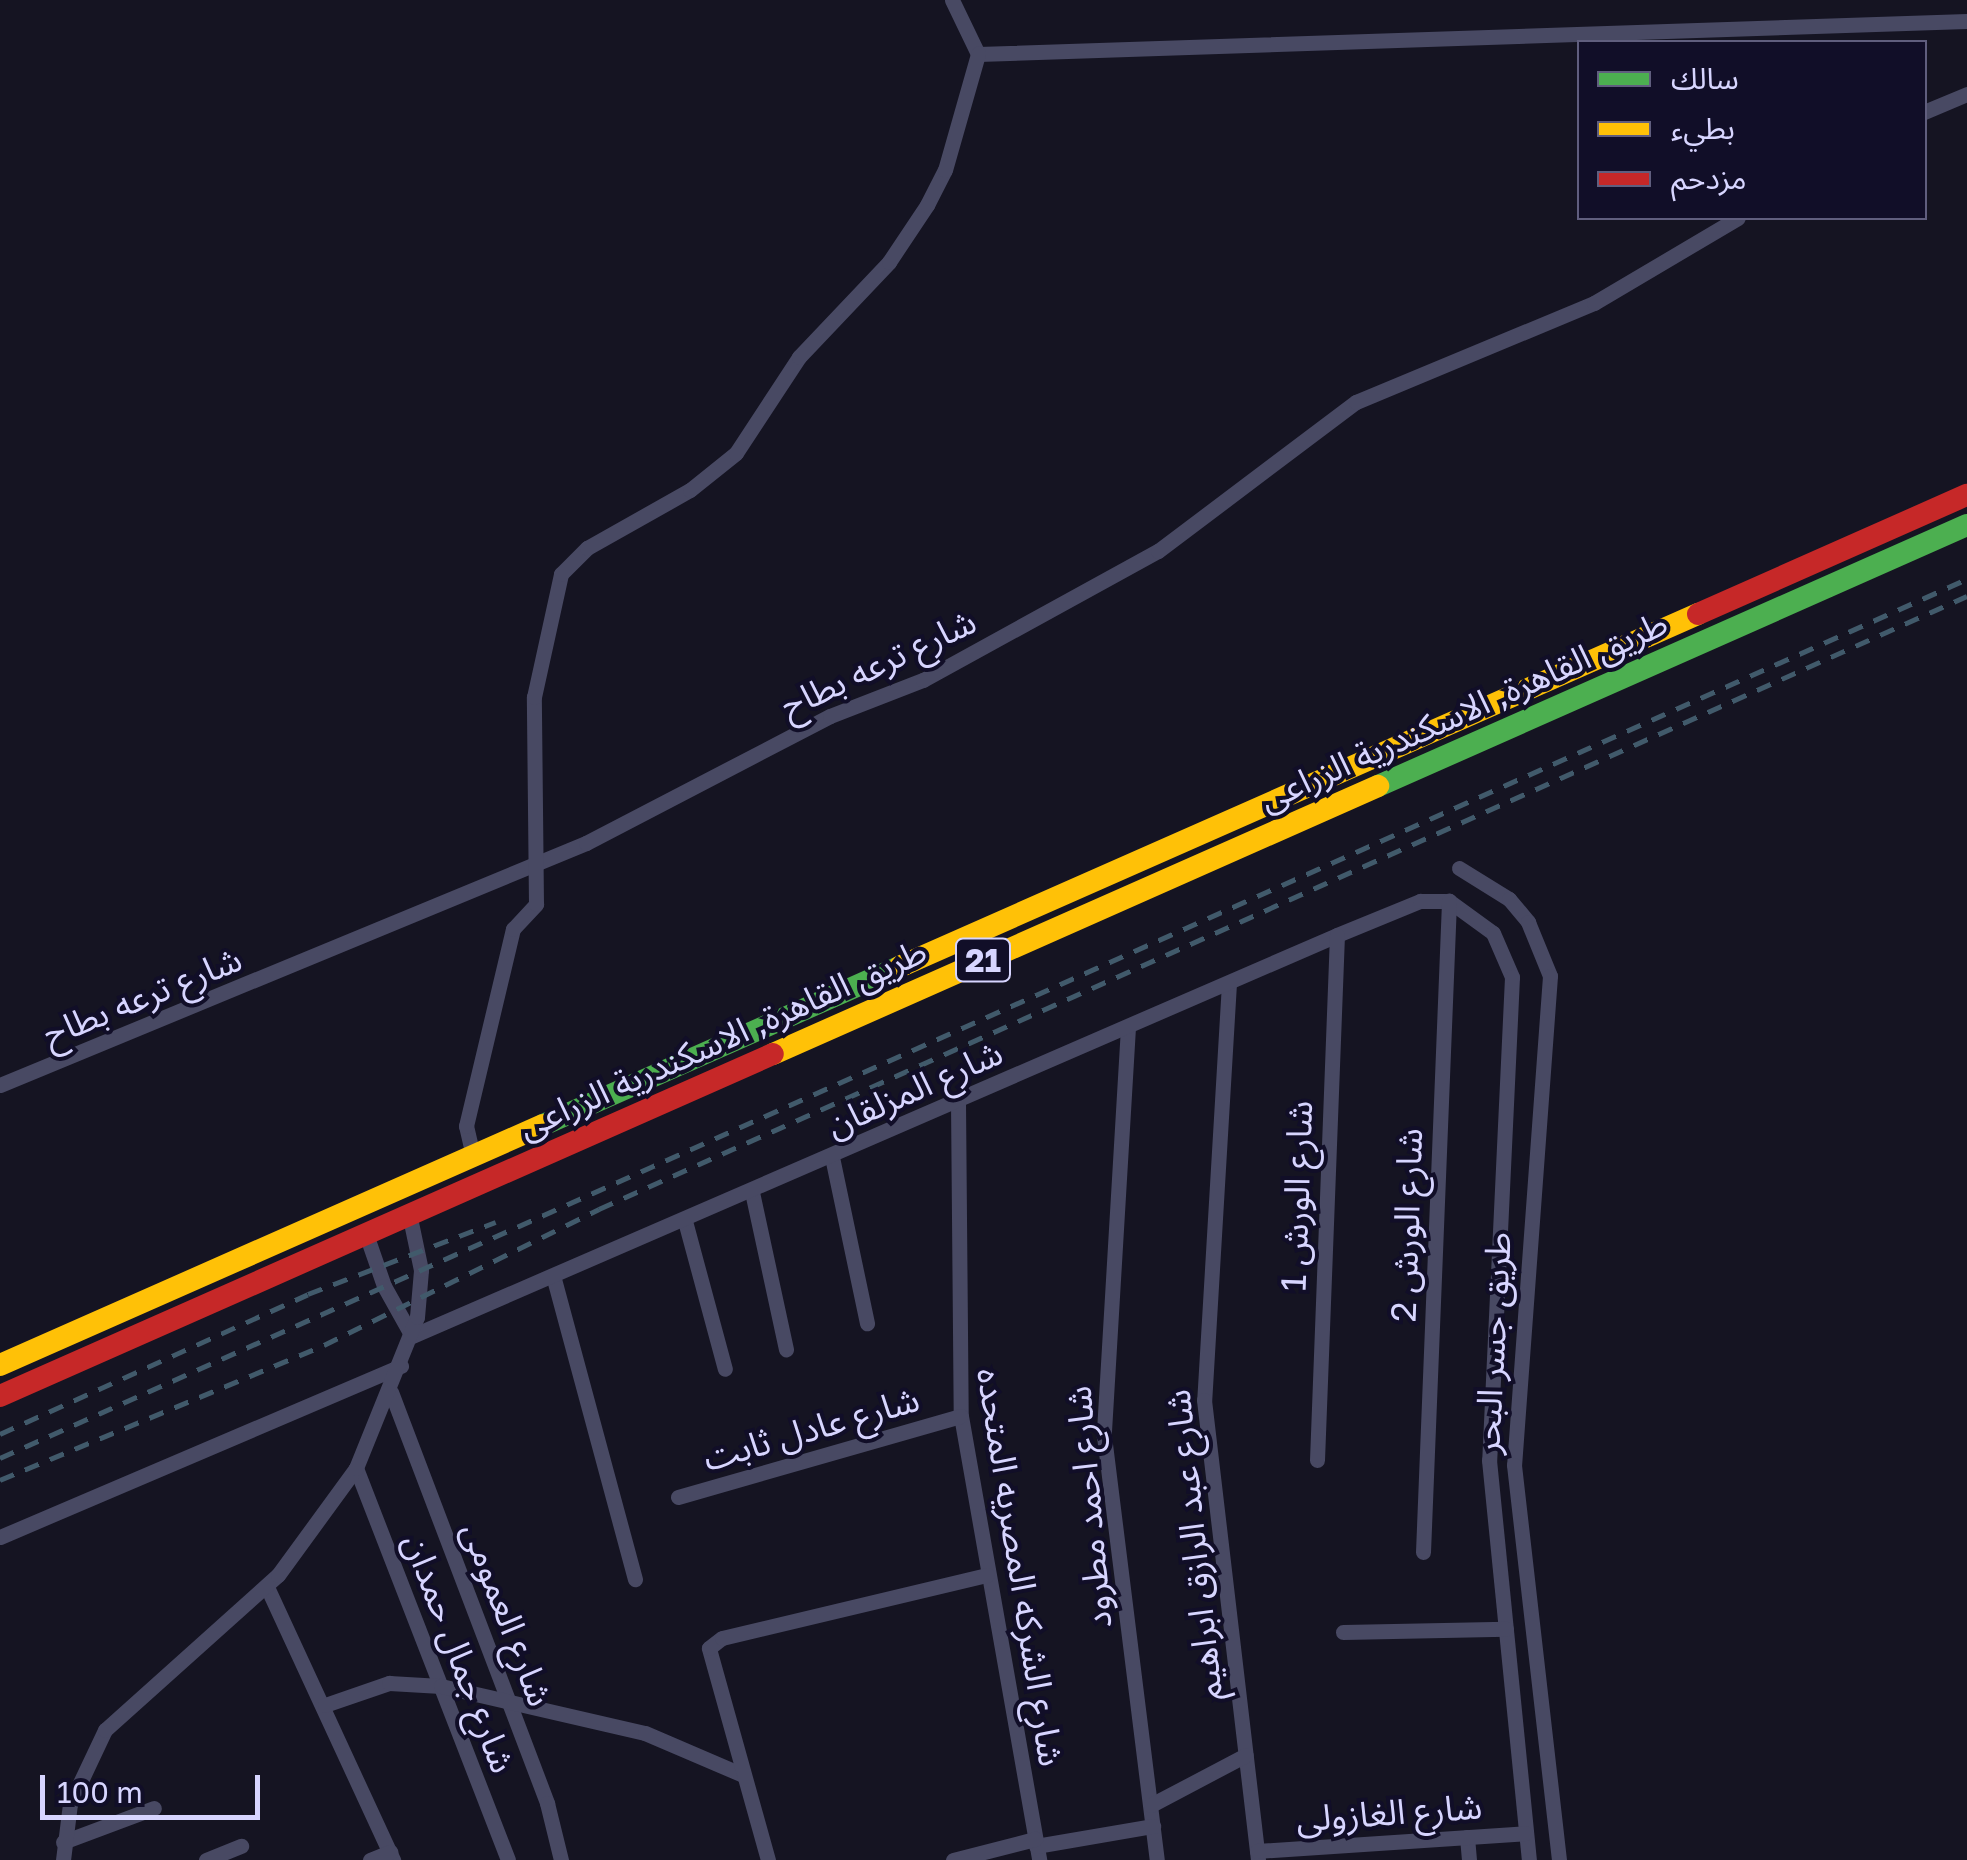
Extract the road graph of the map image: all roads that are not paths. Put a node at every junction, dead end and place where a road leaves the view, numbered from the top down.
1 (952, 0) edge
2 (1967, 21) edge
3 (978, 54) junction
4 (1967, 94) edge
5 (1927, 111) edge
6 (1735, 220) edge
7 (1967, 495) edge
8 (1967, 525) edge
9 (532, 864) junction
10 (1458, 868) dead end
11 (1445, 900) junction
12 (1338, 935) junction
13 (1229, 983) junction
14 (1128, 1027) junction
15 (0, 1085) edge
16 (958, 1102) junction
17 (472, 1156) junction
18 (832, 1157) junction
19 (752, 1192) junction
20 (410, 1218) junction
21 (686, 1221) junction
22 (366, 1234) junction
23 (554, 1279) junction
24 (867, 1323) dead end
25 (412, 1336) junction
26 (786, 1350) dead end
27 (0, 1366) edge
28 (401, 1366) junction
29 (725, 1370) dead end
30 (391, 1392) junction
31 (0, 1396) edge
32 (961, 1416) junction
33 (1317, 1460) dead end
34 (356, 1468) junction
35 (678, 1497) dead end
36 (0, 1537) edge
37 (1423, 1552) dead end
38 (987, 1575) junction
39 (635, 1580) dead end
40 (267, 1587) junction
41 (1506, 1629) junction
42 (1343, 1632) dead end
43 (441, 1686) junction
44 (510, 1704) junction
45 (325, 1705) junction
46 (1246, 1755) junction
47 (744, 1775) junction
48 (1151, 1806) junction
49 (154, 1808) dead end
50 (1153, 1826) junction
51 (1525, 1834) junction
52 (1467, 1837) junction
53 (64, 1842) junction
54 (241, 1846) dead end
55 (1036, 1848) edge
56 (1384, 1852) edge
57 (392, 1856) edge
58 (1258, 1856) edge
59 (64, 1860) edge
60 (206, 1860) edge
61 (370, 1860) edge
62 (508, 1860) edge
63 (561, 1860) edge
64 (768, 1860) edge
65 (952, 1860) edge
66 (1157, 1860) edge
67 (1470, 1860) edge
68 (1529, 1860) edge
69 (1559, 1860) edge

1 - 3 street
2 - 3 street
3 - 9 street
4 - 5 street
6 - 9 street, شارع ترعه بطاح
7 - 17 highway, طريق القاهرة, الاسكندرية الزراعى / 21
8 - 20 highway, طريق القاهرة, الاسكندرية الزراعى / 21
9 - 15 street, شارع ترعه بطاح
9 - 17 street
10 - 69 street, طريق جسر البحر
11 - 12 street, شارع المزلقان
11 - 37 street, شارع الورش 2
11 - 41 street, طريق جسر البحر
12 - 13 street, شارع المزلقان
12 - 33 street, شارع الورش 1
13 - 14 street, شارع المزلقان
13 - 46 street, شارع عبد الرازق ابراهيم
14 - 16 street, شارع المزلقان
14 - 48 street, شارع احمد مطرود
16 - 18 street, شارع المزلقان
16 - 32 street, شارع الشركه المصريه المتحده
17 - 27 highway, طريق القاهرة, الاسكندرية الزراعى / 21
18 - 19 street, شارع المزلقان
18 - 24 street
19 - 21 street, شارع المزلقان
19 - 26 street
20 - 22 highway, طريق القاهرة, الاسكندرية الزراعى / 21
20 - 25 street
21 - 23 street, شارع المزلقان
21 - 29 street
22 - 25 street
22 - 31 highway, طريق القاهرة, الاسكندرية الزراعى / 21
23 - 25 street, شارع المزلقان
23 - 39 street
25 - 28 street
28 - 30 street
28 - 36 street
30 - 34 street
30 - 44 street, شارع العمومى
32 - 35 street, شارع عادل ثابت
32 - 38 street, شارع الشركه المصريه المتحده
34 - 40 street
34 - 43 street, شارع جمال حمدان
38 - 47 street
38 - 55 street, شارع الشركه المصريه المتحده
40 - 45 street
40 - 53 street
41 - 42 street
41 - 51 street, طريق جسر البحر
43 - 44 street
43 - 45 street
43 - 62 street, شارع جمال حمدان
44 - 47 street
44 - 63 street, شارع العمومى
45 - 57 street
46 - 48 street
46 - 58 street, شارع عبد الرازق ابراهيم
47 - 64 street
48 - 50 street, شارع احمد مطرود
49 - 53 street
50 - 55 street
50 - 66 street, شارع احمد مطرود
51 - 52 street, شارع الغازولى
51 - 68 street, طريق جسر البحر
52 - 56 street, شارع الغازولى
52 - 67 street
53 - 59 street
54 - 60 street
55 - 65 street
56 - 58 street, شارع الغازولى
57 - 61 street

